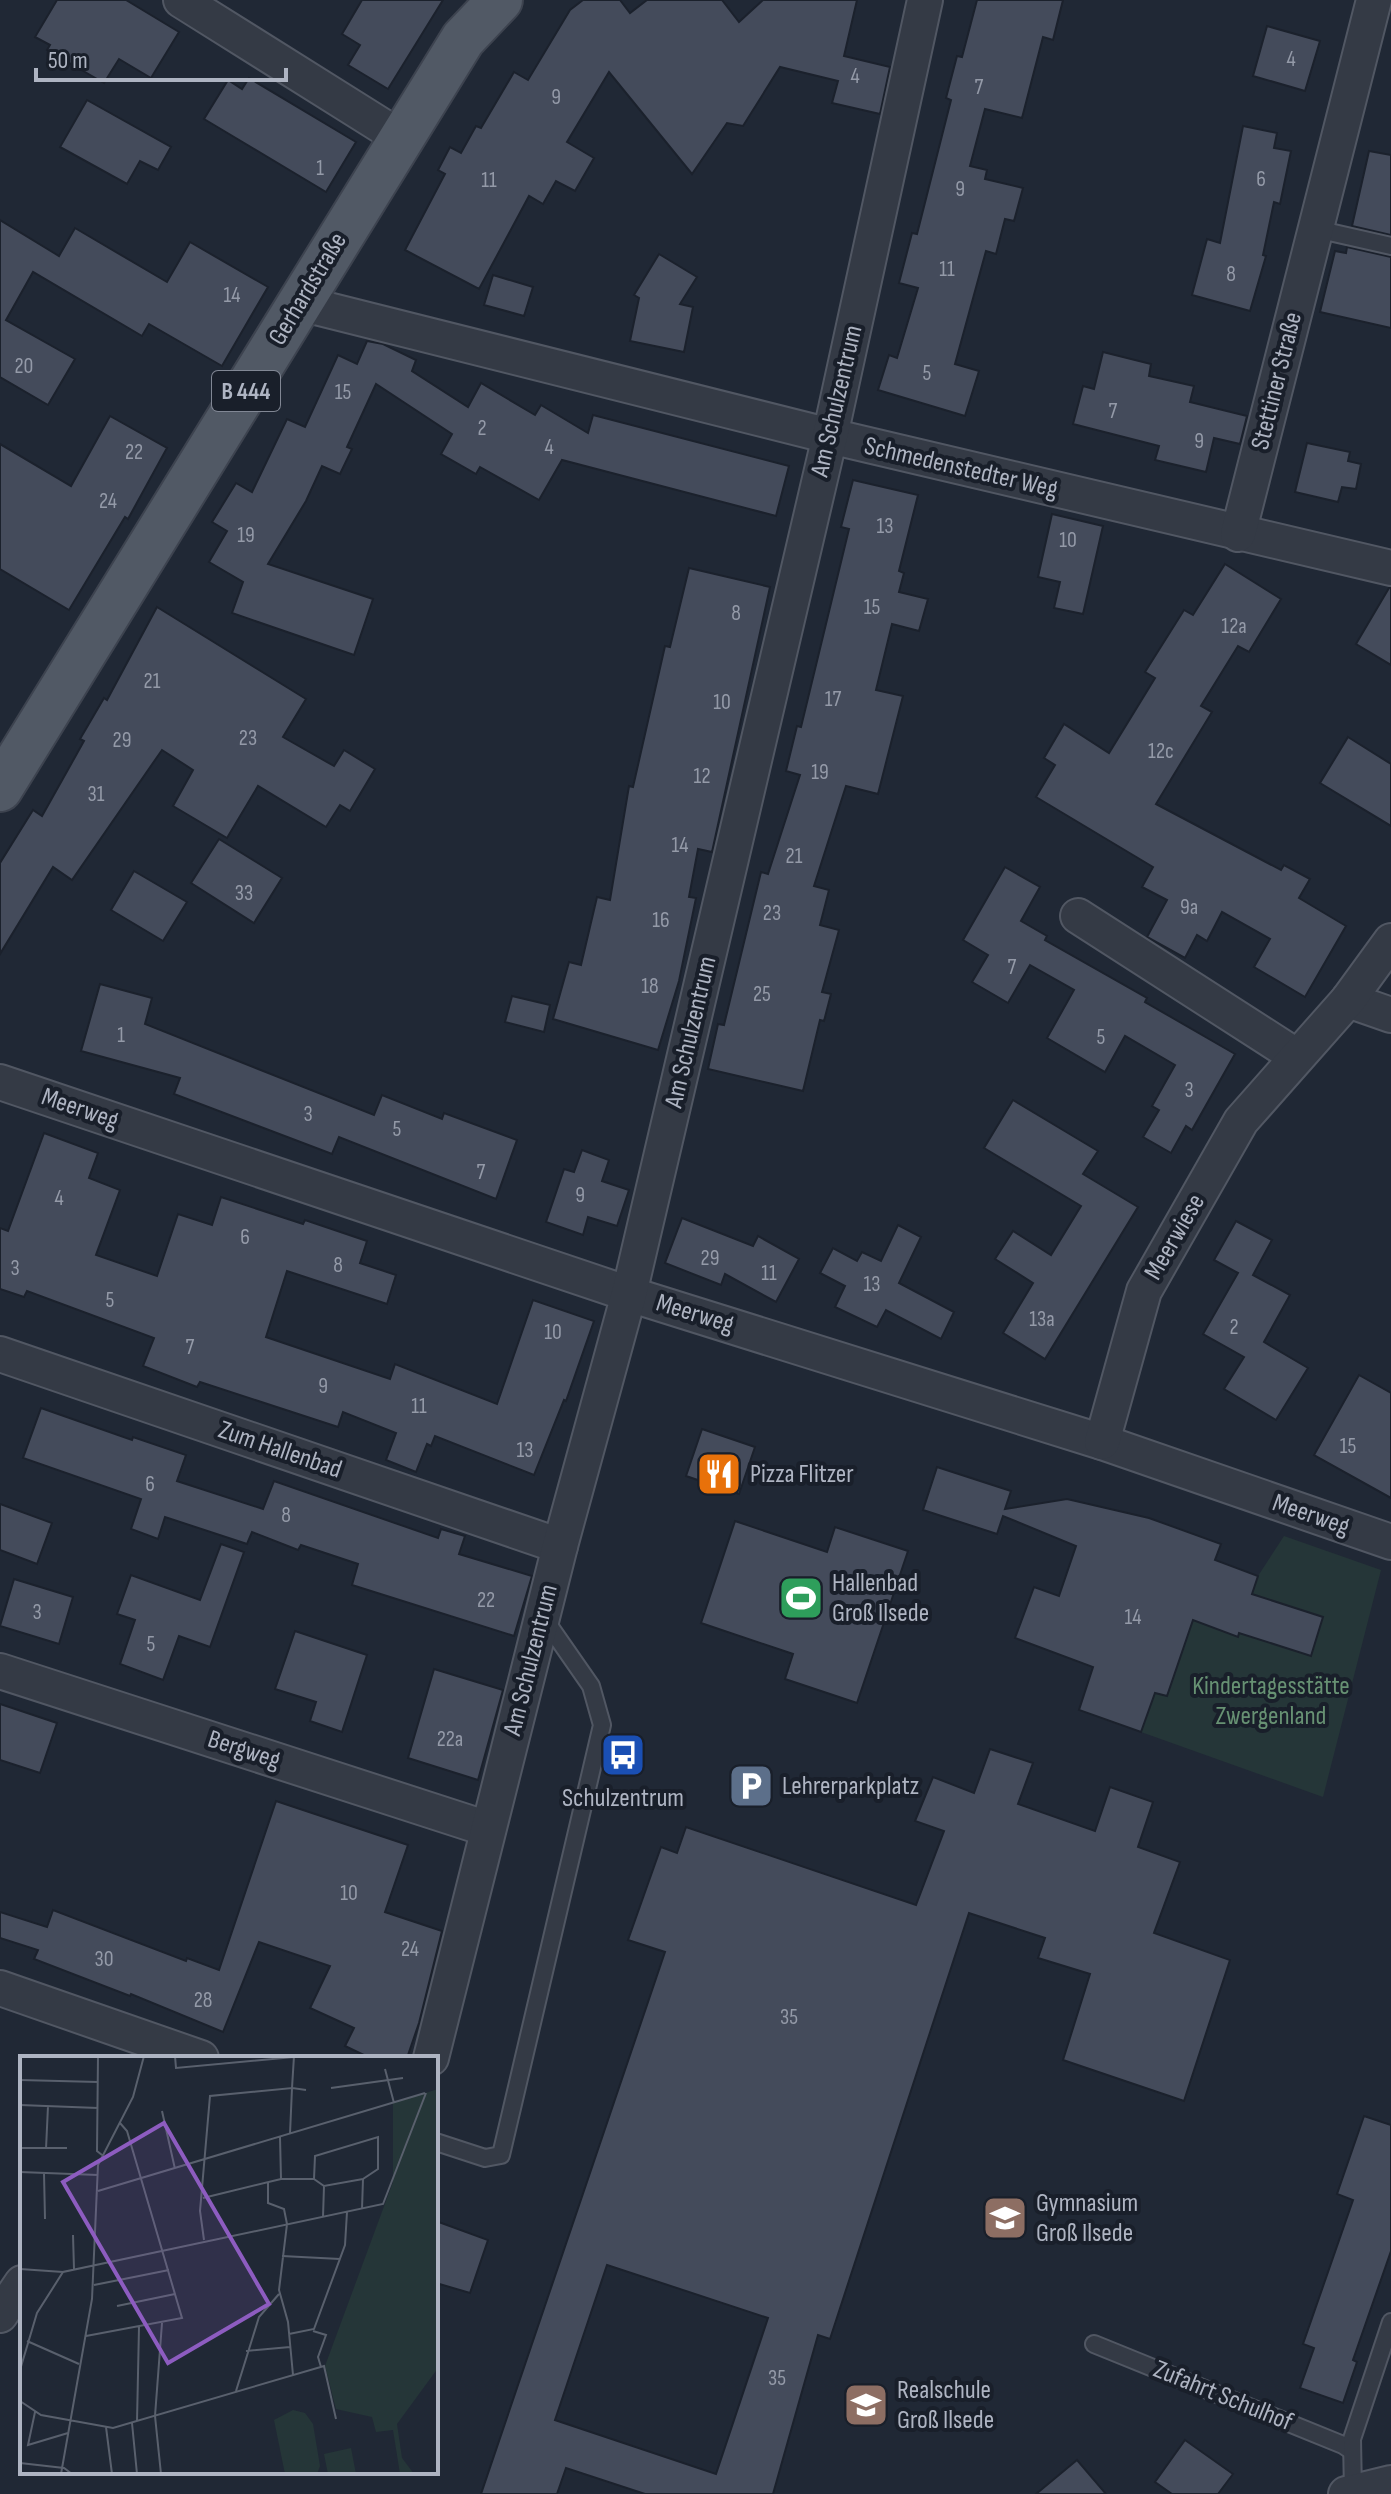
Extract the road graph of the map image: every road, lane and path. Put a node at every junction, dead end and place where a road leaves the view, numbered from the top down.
1 (181, 0) edge
2 (500, 0) edge
3 (925, 0) edge
4 (1374, 0) edge
5 (401, 138) junction
6 (1316, 229) junction
7 (1391, 246) edge
8 (300, 303) junction
9 (830, 436) junction
10 (1238, 534) junction
11 (1391, 568) edge
12 (0, 789) edge
13 (1078, 916) dead end
14 (1391, 941) edge
15 (1348, 1000) junction
16 (1391, 1015) edge
17 (1296, 1056) junction
18 (0, 1082) edge
19 (629, 1294) junction
20 (0, 1354) edge
21 (1102, 1442) junction
22 (1391, 1542) edge
23 (560, 1546) junction
24 (542, 1615) junction
25 (0, 1671) edge
26 (488, 1829) junction
27 (0, 1988) edge
28 (186, 2056) edge
29 (431, 2056) edge
30 (438, 2143) edge
31 (20, 2286) edge
32 (0, 2315) edge
33 (1391, 2322) edge
34 (1094, 2344) dead end
35 (1352, 2451) junction
36 (1391, 2483) edge
37 (1351, 2493) edge

1 - 5 street
2 - 5 main road, Gerhardstraße / B 444
3 - 9 street, Am Schulzentrum
4 - 6 street, Stettiner Straße
5 - 8 main road, Gerhardstraße / B 444
6 - 7 lane
6 - 10 street, Stettiner Straße
8 - 9 street, Schmedenstedter Weg
8 - 12 main road, Gerhardstraße / B 444
9 - 10 street, Schmedenstedter Weg
9 - 19 street, Am Schulzentrum
10 - 11 street, Schmedenstedter Weg
13 - 17 street
14 - 15 street, Meerwiese
15 - 16 street
15 - 17 street, Meerwiese
17 - 21 street, Meerwiese
18 - 19 street, Meerweg
19 - 21 street, Meerweg
19 - 23 street, Am Schulzentrum
20 - 23 street, Zum Hallenbad
21 - 22 street, Meerweg
23 - 24 street, Am Schulzentrum
24 - 26 street, Am Schulzentrum
24 - 30 lane
25 - 26 street, Bergweg
26 - 29 street, Am Schulzentrum
27 - 28 street
31 - 32 street
33 - 35 lane
34 - 35 lane, Zufahrt Schulhof
35 - 37 lane
36 - 37 street

